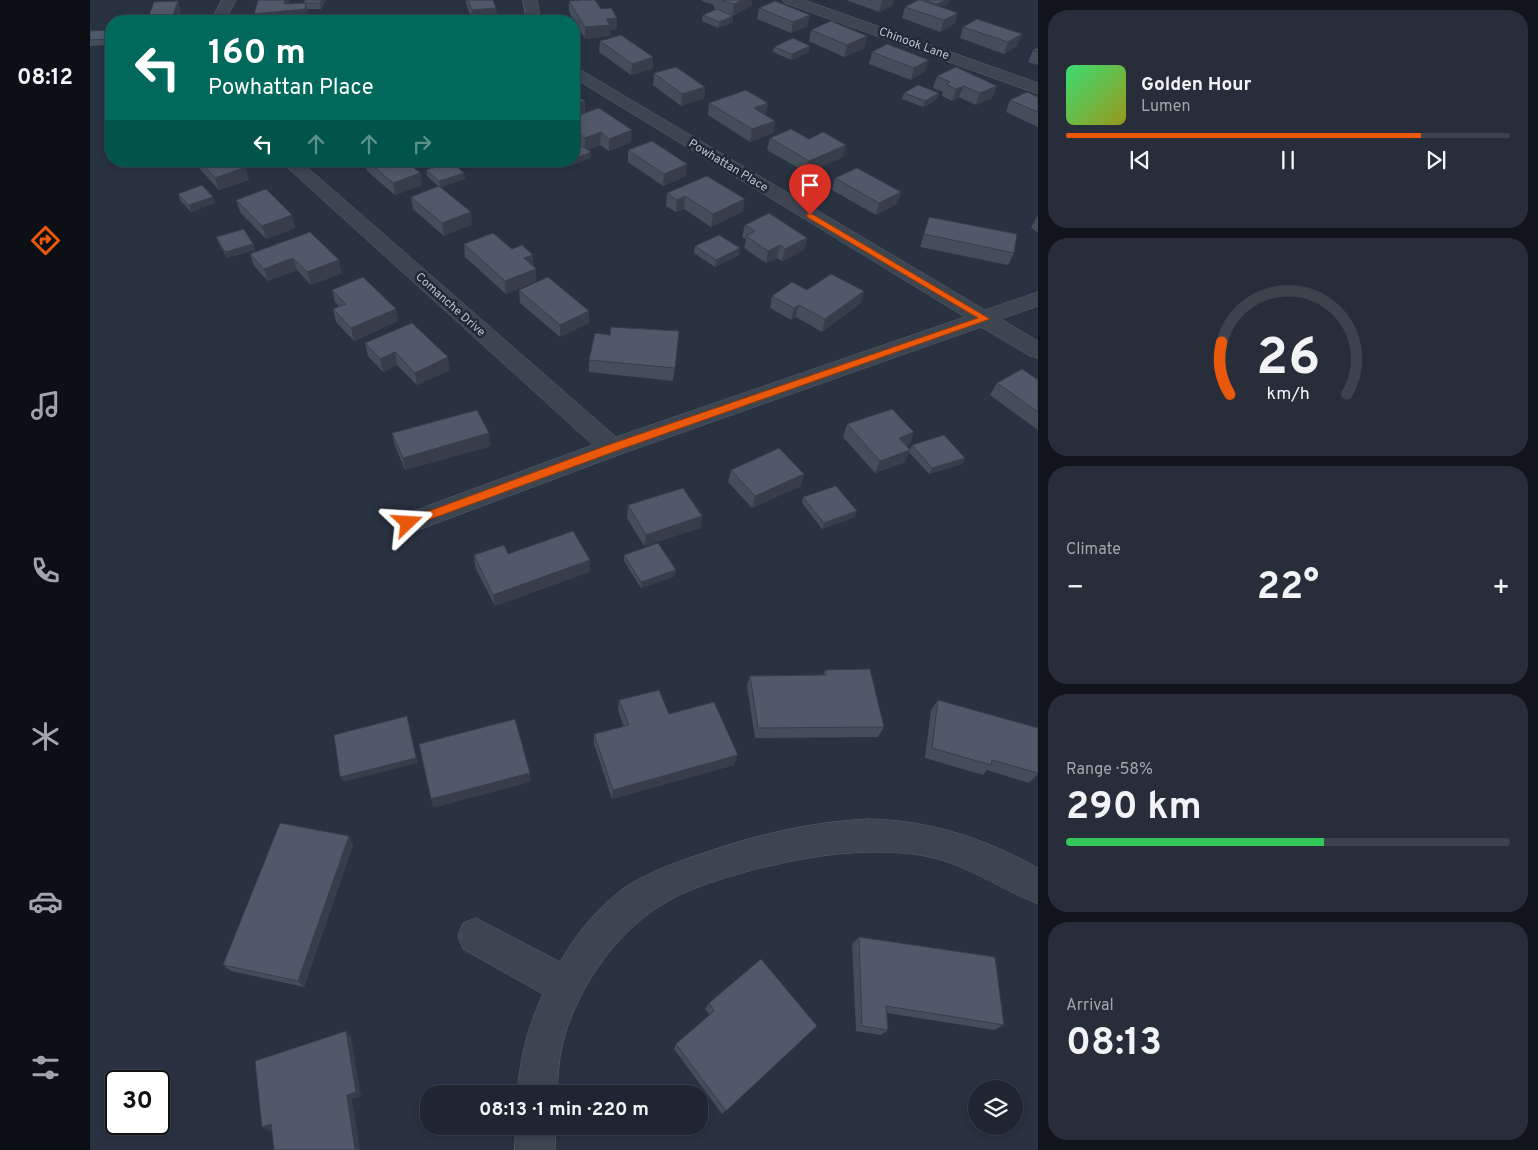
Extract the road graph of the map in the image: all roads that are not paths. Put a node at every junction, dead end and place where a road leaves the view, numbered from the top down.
1 (229, 0) edge
2 (530, 0) edge
3 (790, 0) edge
4 (221, 15) edge
5 (533, 15) edge
6 (580, 75) edge
7 (1038, 88) edge
8 (296, 167) edge
9 (1038, 299) edge
10 (985, 319) junction
11 (1038, 351) edge
12 (612, 448) junction
13 (408, 523) dead end
14 (1038, 887) edge
15 (476, 936) dead end
16 (566, 986) junction
17 (538, 1085) edge
18 (536, 1135) edge
19 (535, 1150) edge

1 - 4 street
2 - 5 street
3 - 7 street, Chinook Lane
6 - 10 street, Powhattan Place
8 - 12 street, Comanche Drive
9 - 10 street
10 - 11 street, Powhattan Place
10 - 12 street
12 - 13 street
14 - 16 street
15 - 16 street
16 - 17 street
18 - 19 street

